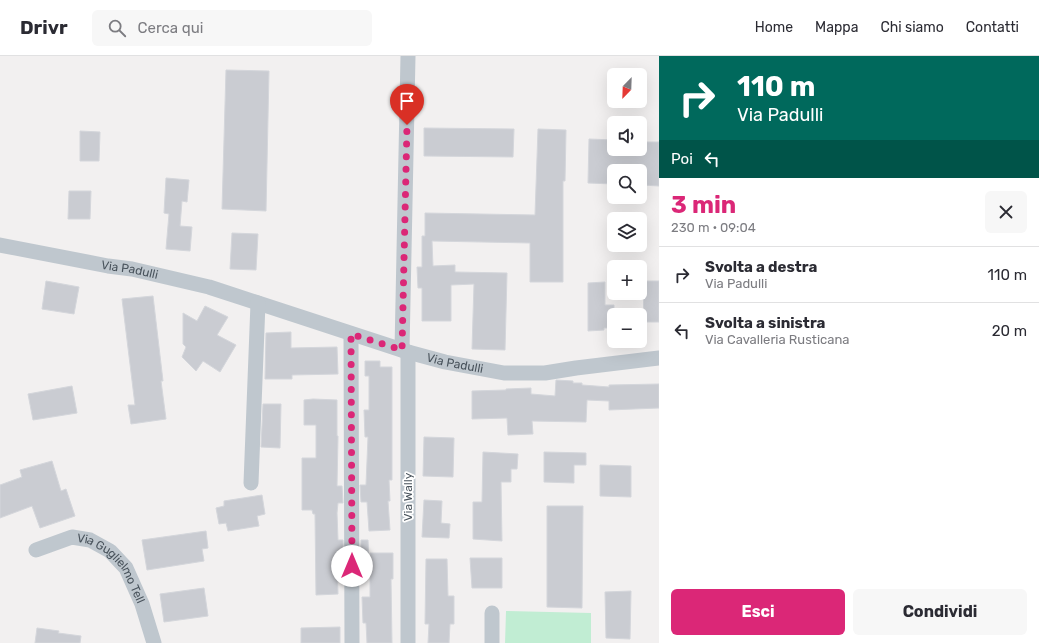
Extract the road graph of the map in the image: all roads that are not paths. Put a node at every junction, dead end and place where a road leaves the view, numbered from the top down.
1 (408, 56) edge
2 (0, 245) edge
3 (258, 303) junction
4 (351, 334) junction
5 (405, 351) junction
6 (659, 358) edge
7 (251, 484) dead end
8 (36, 550) dead end
9 (492, 614) dead end
10 (154, 643) edge
11 (352, 643) edge
12 (408, 643) edge
13 (492, 643) edge

1 - 5 street, Via Wally
2 - 3 street, Via Padulli
3 - 4 street, Via Padulli
3 - 7 street
4 - 5 street, Via Padulli
4 - 11 street
5 - 6 street, Via Padulli
5 - 12 street, Via Wally
8 - 10 street, Via Guglielmo Tell
9 - 13 street

